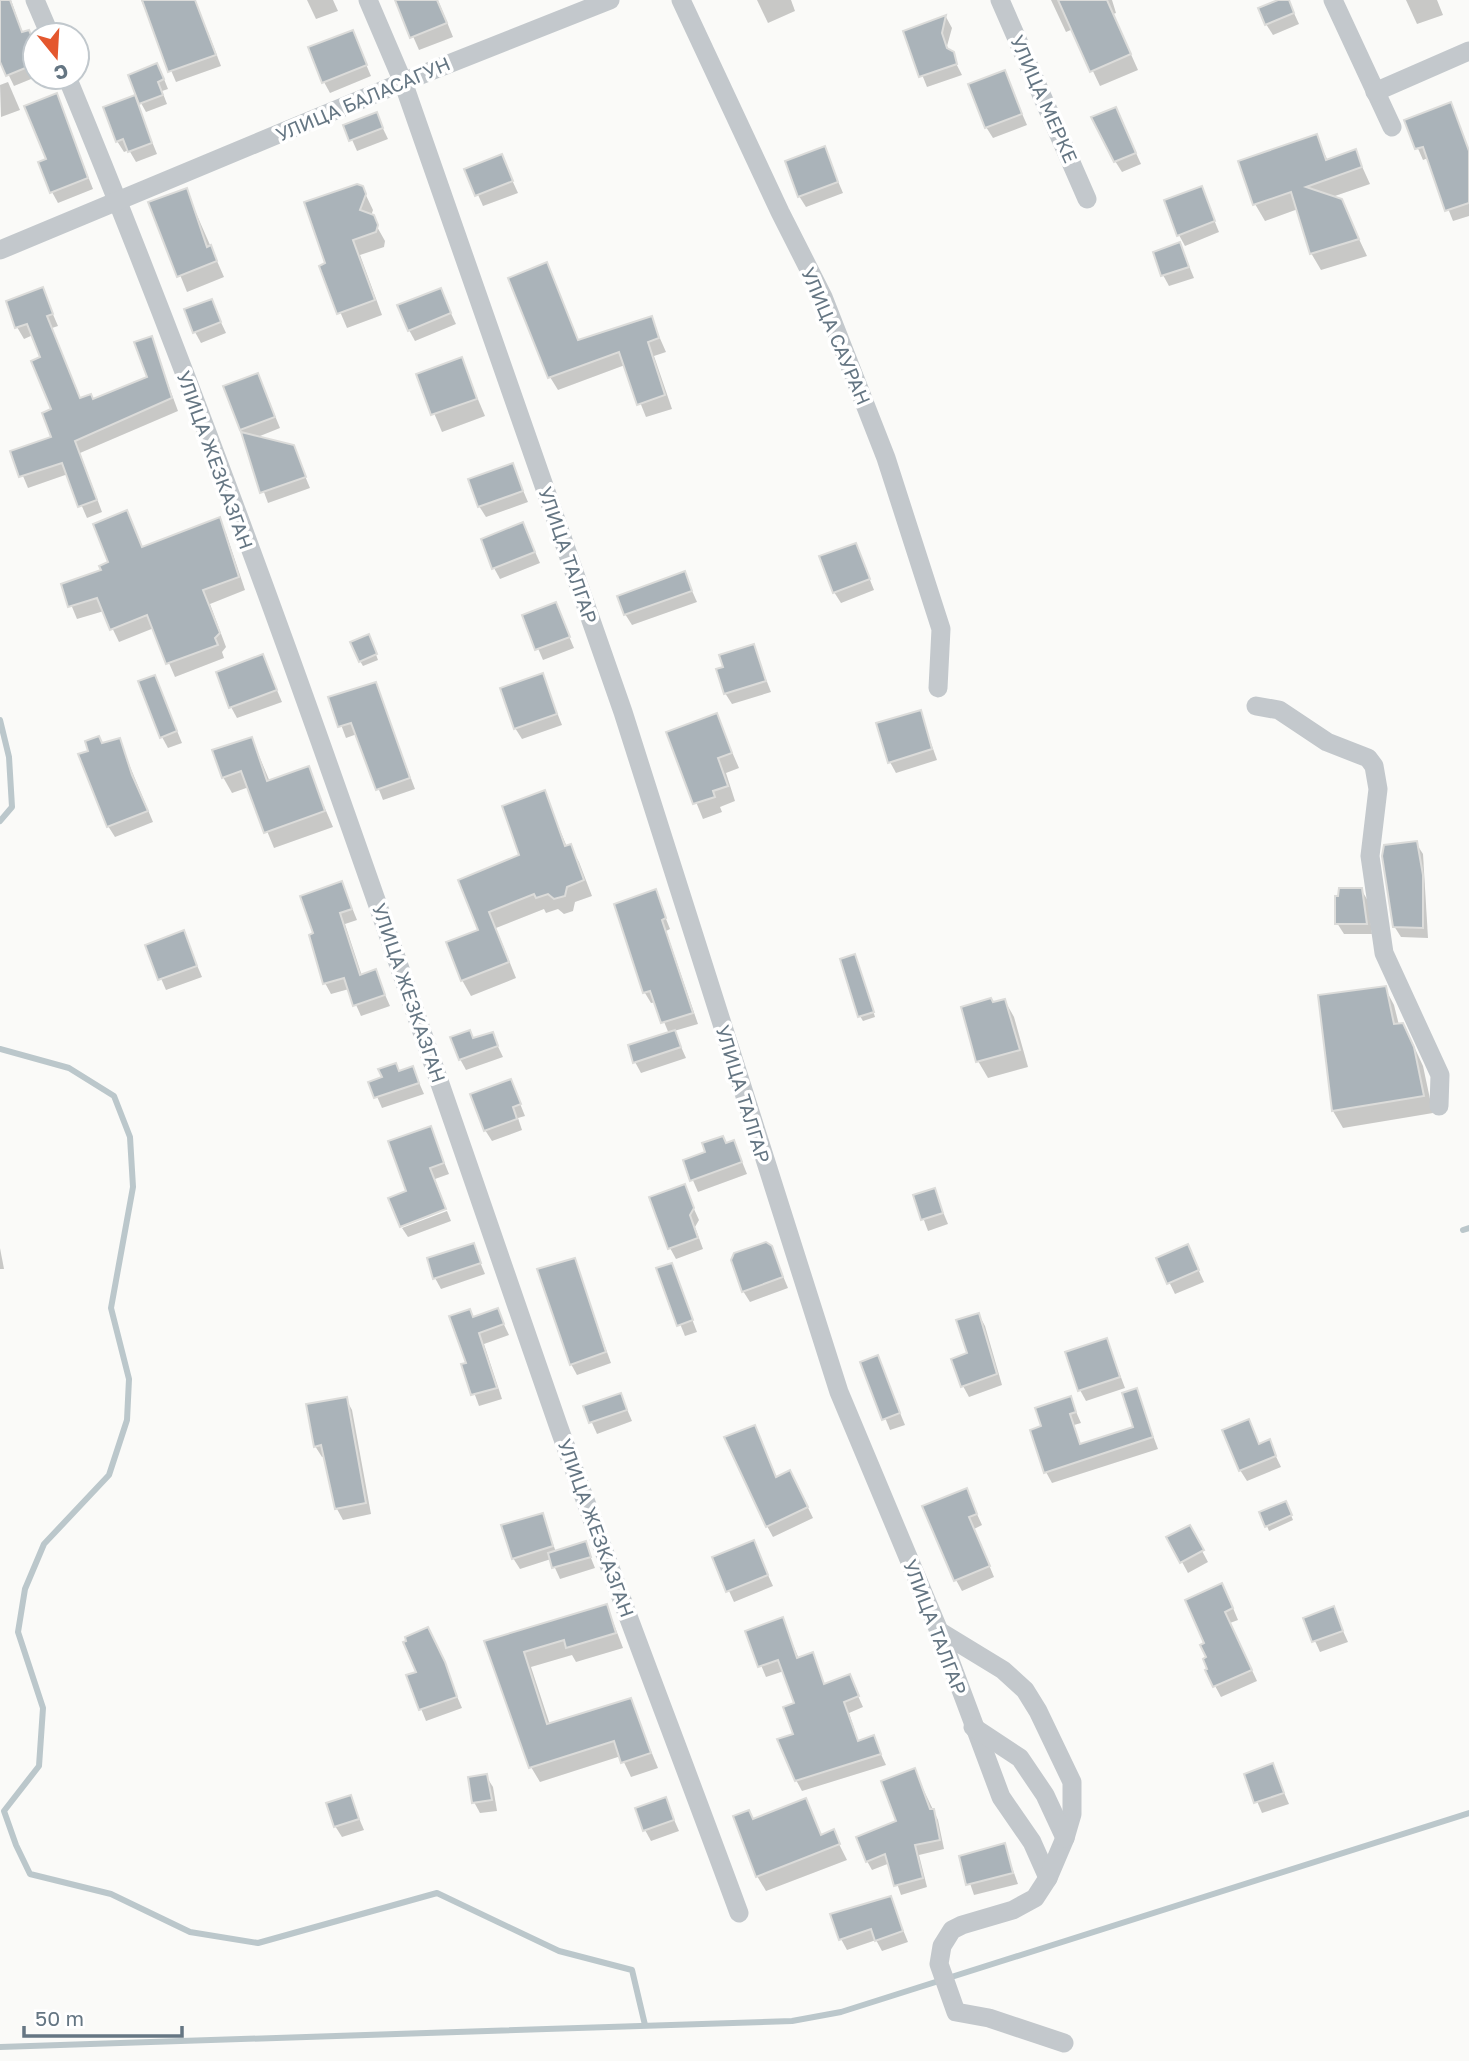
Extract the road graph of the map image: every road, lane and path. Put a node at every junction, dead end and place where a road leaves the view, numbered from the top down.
1 (35, 0) edge
2 (368, 0) edge
3 (610, 0) edge
4 (681, 0) edge
5 (1000, 0) edge
6 (1333, 0) edge
7 (44, 21) edge
8 (1469, 51) edge
9 (403, 82) junction
10 (73, 91) edge
11 (1375, 92) junction
12 (1392, 127) dead end
13 (1087, 199) dead end
14 (118, 200) junction
15 (0, 250) edge
16 (938, 688) dead end
17 (1256, 706) dead end
18 (1439, 1106) dead end
19 (939, 1631) junction
20 (973, 1727) junction
21 (1065, 1838) junction
22 (1048, 1878) junction
23 (739, 1913) dead end
24 (1064, 2043) dead end

1 - 7 street
2 - 9 street, УЛИЦА ТАЛГАР
3 - 9 street, УЛИЦА БАЛАСАГУН
4 - 16 street, УЛИЦА САУРАН
5 - 13 street, УЛИЦА МЕРКЕ
6 - 11 street
8 - 11 street
9 - 14 street, УЛИЦА БАЛАСАГУН
9 - 19 street, УЛИЦА ТАЛГАР
10 - 14 street, УЛИЦА ЖЕЗКАЗГАН
11 - 12 street
14 - 15 street, УЛИЦА БАЛАСАГУН
14 - 23 street, УЛИЦА ЖЕЗКАЗГАН
17 - 18 street
19 - 20 street, УЛИЦА ТАЛГАР
19 - 21 street
20 - 21 street
20 - 22 street, УЛИЦА ТАЛГАР
21 - 22 street
22 - 24 street

